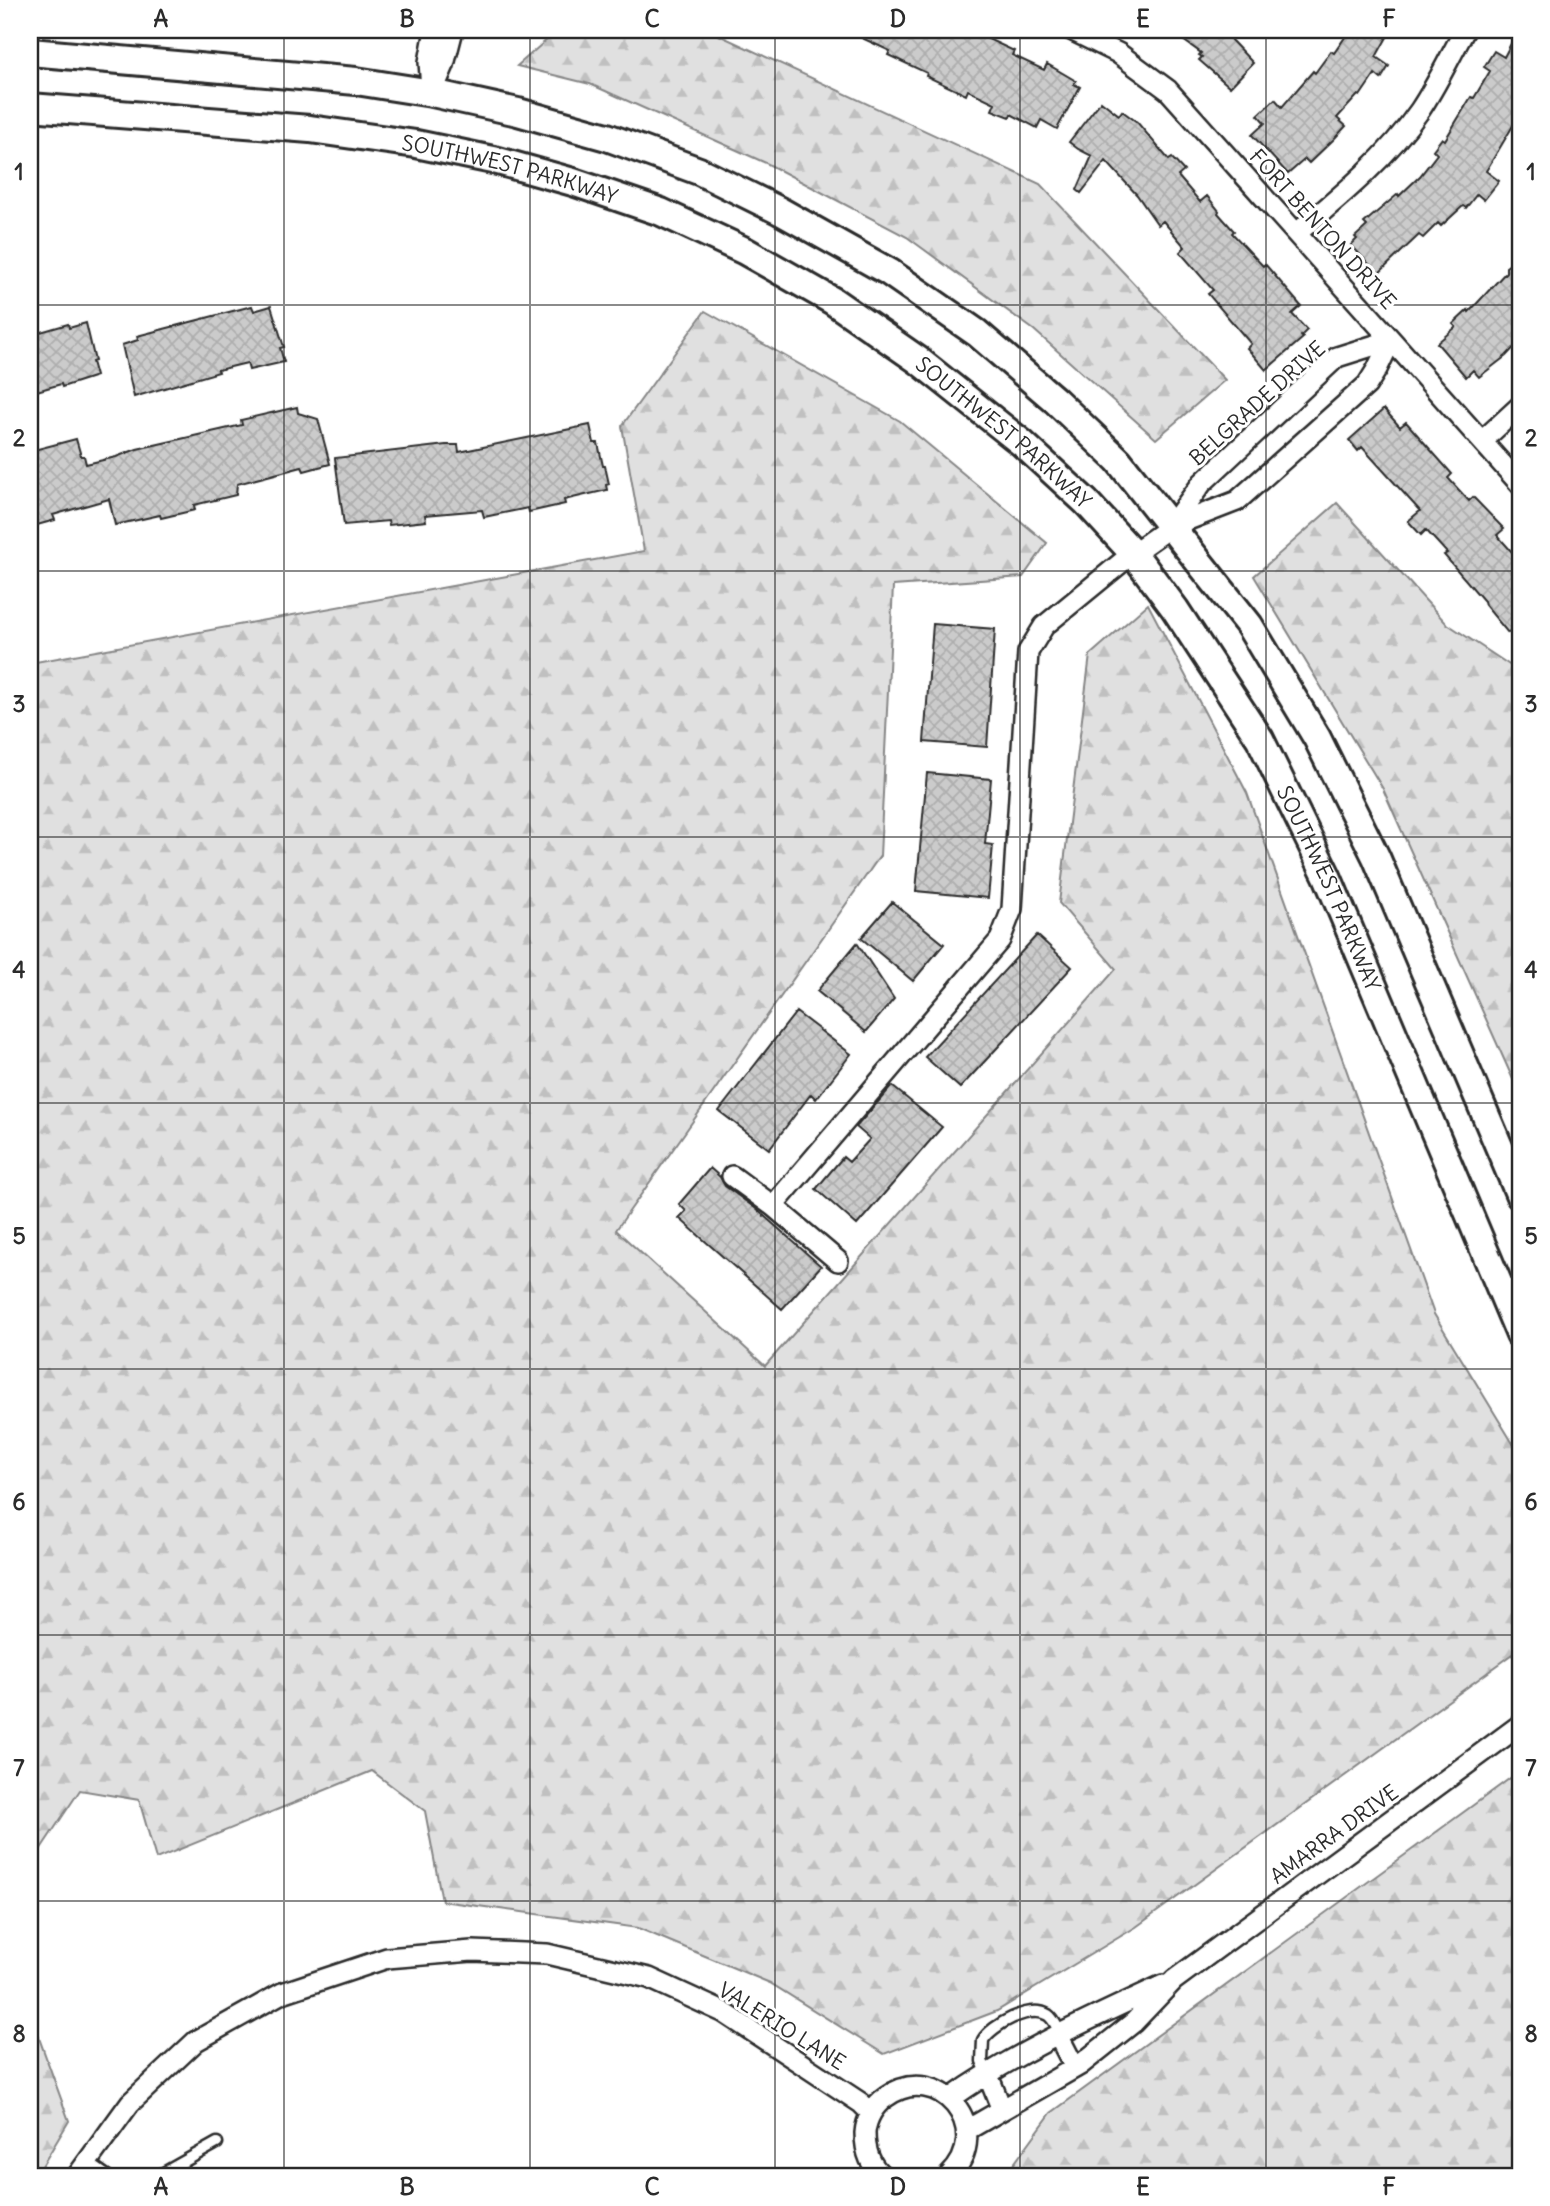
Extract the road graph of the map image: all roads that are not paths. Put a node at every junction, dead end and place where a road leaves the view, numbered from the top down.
1 (435, 30) edge
2 (453, 30) edge
3 (1071, 30) edge
4 (1465, 30) edge
5 (30, 52) edge
6 (432, 93) junction
7 (30, 107) edge
8 (1297, 233) junction
9 (1391, 340) junction
10 (1520, 406) edge
11 (1482, 440) junction
12 (1520, 484) edge
13 (1170, 527) junction
14 (1133, 553) junction
15 (732, 1176) dead end
16 (1520, 1196) edge
17 (773, 1206) junction
18 (838, 1261) dead end
19 (1520, 1335) edge
20 (1520, 1725) edge
21 (1174, 1980) junction
22 (1060, 2034) junction
23 (1075, 2068) junction
24 (988, 2075) junction
25 (950, 2099) junction
26 (1002, 2110) junction
27 (871, 2113) junction
28 (967, 2130) junction
29 (216, 2143) dead end
30 (82, 2169) edge
31 (107, 2176) edge
32 (158, 2176) edge
33 (883, 2176) edge
34 (949, 2176) edge

1 - 6 street
2 - 6 street
3 - 8 street, FORT BENTON DRIVE
4 - 8 street
5 - 6 main road
6 - 13 main road
7 - 14 main road, SOUTHWEST PARKWAY
8 - 9 street, FORT BENTON DRIVE
9 - 11 street, FORT BENTON DRIVE
9 - 13 street, BELGRADE DRIVE
9 - 13 street, BELGRADE DRIVE
10 - 11 street
11 - 12 street, FORT BENTON DRIVE
13 - 14 street, BELGRADE DRIVE
13 - 16 main road
14 - 17 street, BELGRADE DRIVE
14 - 19 main road, SOUTHWEST PARKWAY
15 - 17 street
17 - 18 street
20 - 21 street, AMARRA DRIVE
21 - 22 street, AMARRA DRIVE
21 - 23 street, AMARRA DRIVE
22 - 23 street
22 - 24 street, AMARRA DRIVE
22 - 24 lane
23 - 26 street, AMARRA DRIVE
24 - 25 street, AMARRA DRIVE
24 - 26 street
25 - 27 street
25 - 28 street
26 - 28 street, AMARRA DRIVE
27 - 30 street, VALERIO LANE
27 - 33 street
28 - 34 street
29 - 32 lane
30 - 31 lane

